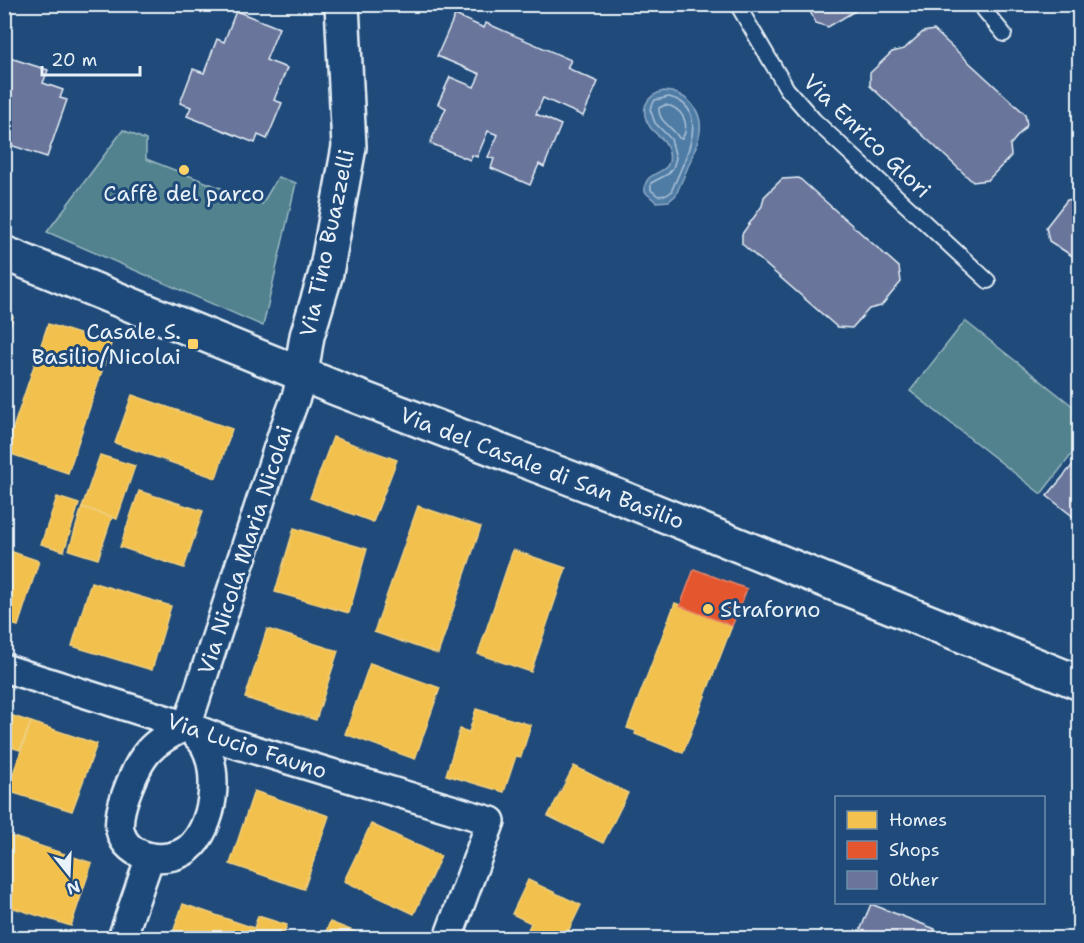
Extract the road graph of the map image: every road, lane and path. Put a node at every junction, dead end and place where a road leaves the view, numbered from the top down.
1 (342, 4) edge
2 (737, 4) edge
3 (979, 4) edge
4 (1004, 34) dead end
5 (4, 253) edge
6 (988, 281) dead end
7 (301, 374) junction
8 (4, 668) edge
9 (1080, 683) edge
10 (187, 726) junction
11 (150, 857) junction
12 (122, 939) edge
13 (448, 939) edge

1 - 7 street, Via Tino Buazzelli
2 - 6 lane, Via Enrico Glori
3 - 4 lane
5 - 7 street, Via del Casale di San Basilio
7 - 9 street, Via del Casale di San Basilio
7 - 10 street, Via Nicola Maria Nicolai
8 - 10 street, Via Lucio Fauno
10 - 11 street
10 - 11 street
10 - 13 street, Via Lucio Fauno
11 - 12 street

